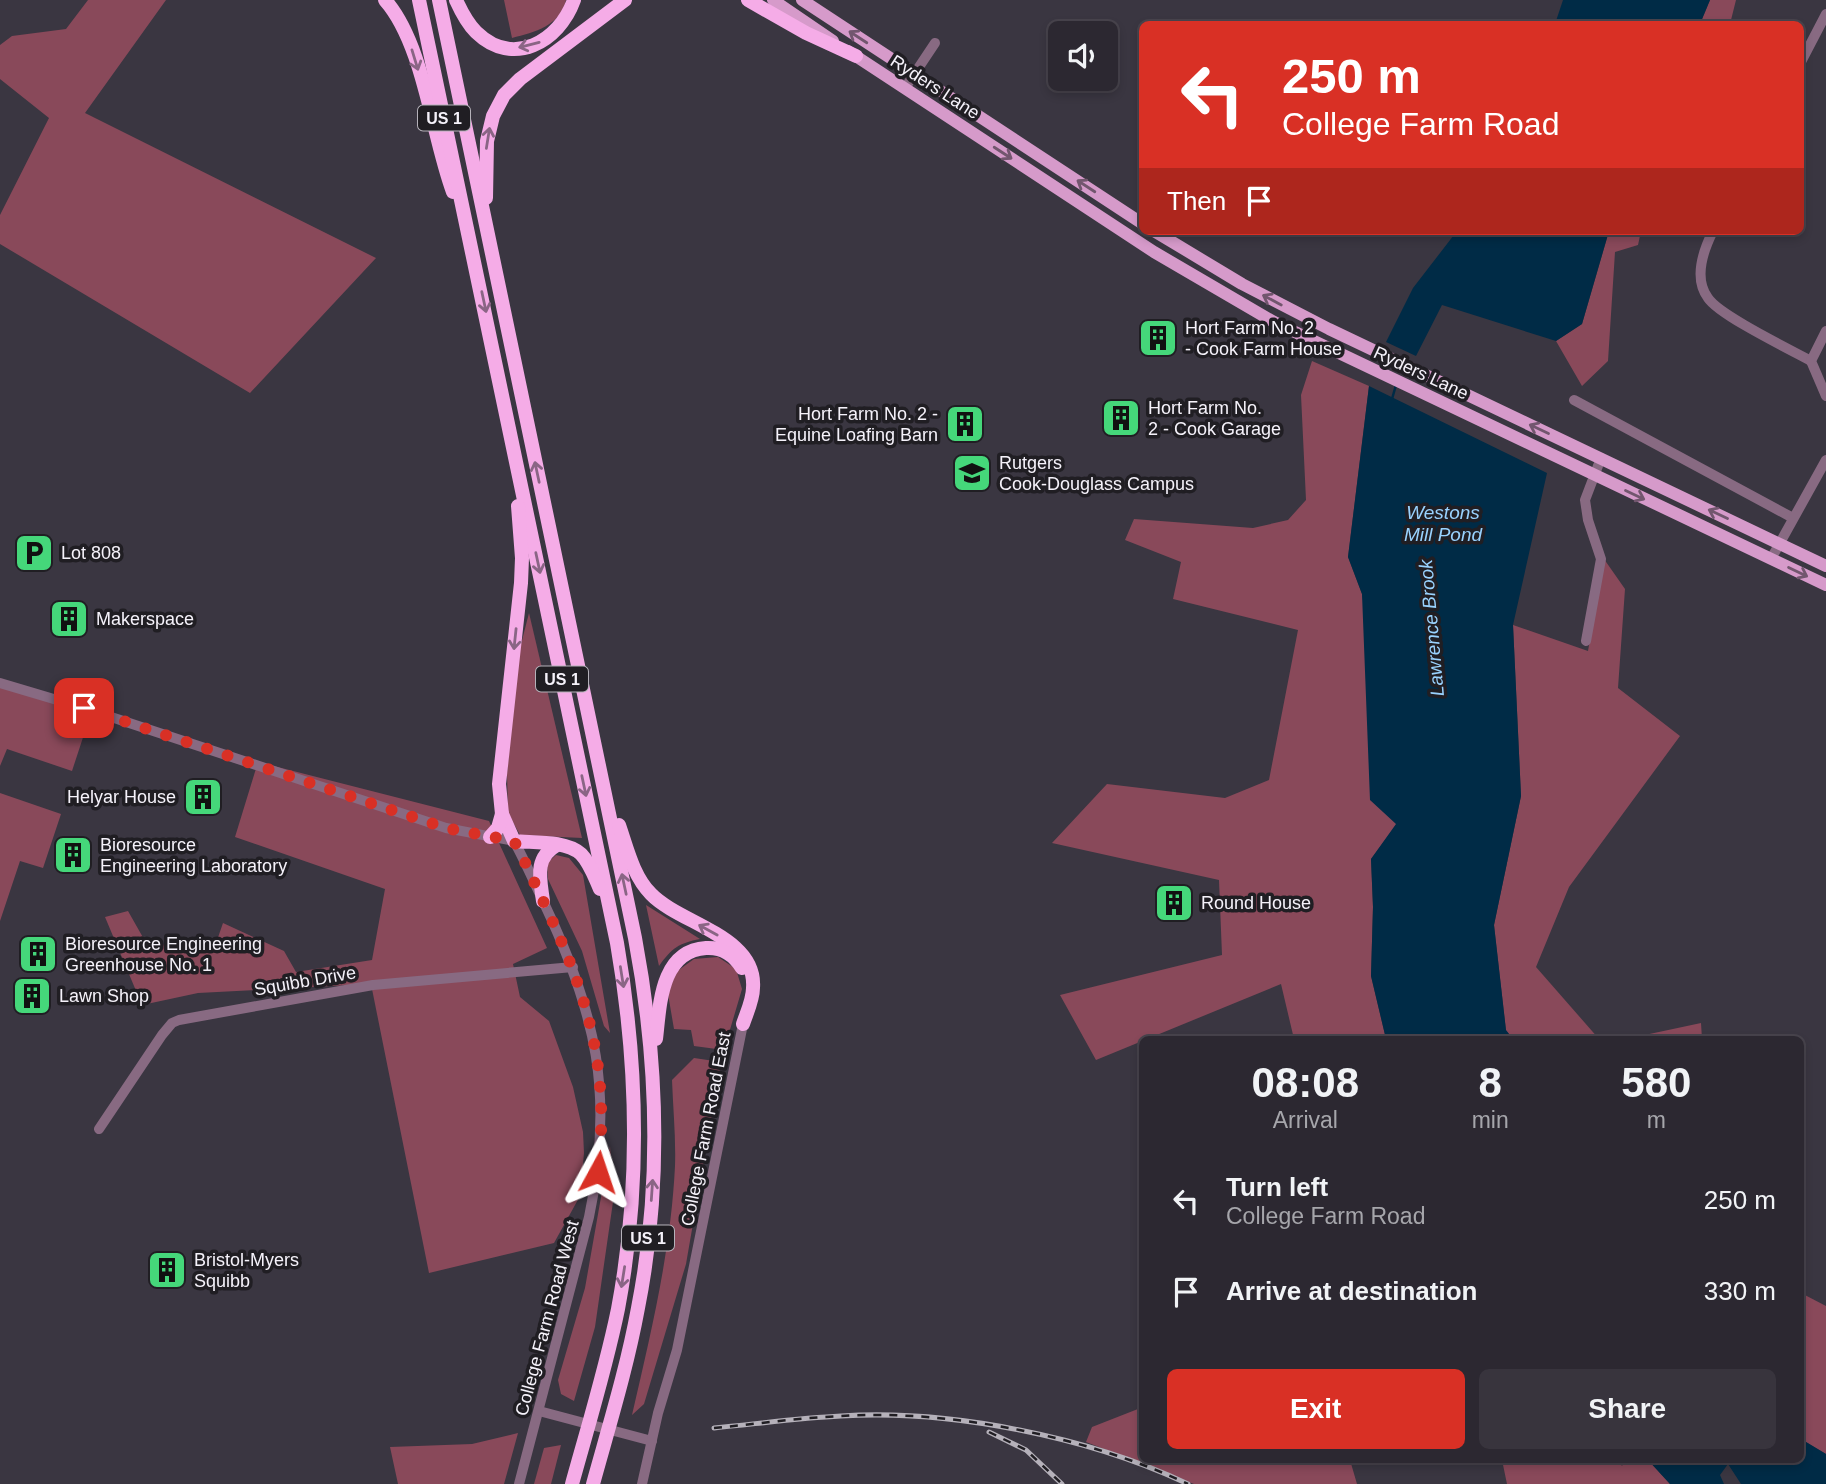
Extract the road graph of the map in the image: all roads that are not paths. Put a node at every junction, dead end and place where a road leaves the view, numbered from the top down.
1 (385, 0) edge
2 (419, 0) edge
3 (439, 0) edge
4 (456, 0) edge
5 (574, 0) edge
6 (625, 0) edge
7 (748, 0) edge
8 (773, 0) edge
9 (802, 0) edge
10 (1826, 14) edge
11 (935, 43) dead end
12 (856, 56) junction
13 (1804, 56) edge
14 (915, 73) junction
15 (905, 88) junction
16 (1139, 220) edge
17 (487, 230) junction
18 (470, 235) junction
19 (1161, 235) edge
20 (1711, 235) edge
21 (1826, 331) edge
22 (1811, 361) junction
23 (1826, 396) edge
24 (1574, 400) dead end
25 (514, 449) junction
26 (1601, 458) junction
27 (1826, 460) edge
28 (1593, 475) junction
29 (1793, 518) junction
30 (1779, 543) junction
31 (1771, 559) junction
32 (1826, 566) edge
33 (1826, 585) edge
34 (1586, 641) dead end
35 (0, 683) edge
36 (600, 773) junction
37 (502, 814) junction
38 (490, 837) junction
39 (514, 841) junction
40 (557, 845) junction
41 (543, 901) junction
42 (610, 910) junction
43 (573, 967) junction
44 (743, 1024) junction
45 (653, 1072) junction
46 (99, 1129) dead end
47 (539, 1411) junction
48 (652, 1441) junction
49 (519, 1484) edge
50 (572, 1484) edge
51 (593, 1484) edge
52 (642, 1484) edge

1 -> 18 highway
2 - 18 highway, US 1
3 - 17 highway, US 1
5 -> 4 highway
17 -> 6 highway
7 - 12 highway
8 - 12 main road, Ryders Lane
14 -> 9 main road, Ryders Lane
10 - 13 street
11 - 14 street
12 - 15 main road, Ryders Lane
14 - 15 street
16 -> 14 main road, Ryders Lane
15 -> 28 main road, Ryders Lane
36 -> 17 highway, US 1
18 -> 25 highway, US 1
26 -> 19 main road, Ryders Lane
20 - 22 street
21 - 22 street
22 - 23 street
24 - 29 street
25 -> 37 highway
25 -> 42 highway, US 1
26 - 28 street
30 -> 26 main road, Ryders Lane
27 - 29 street
28 -> 31 main road, Ryders Lane
28 - 34 street
29 - 30 street
30 - 31 street
30 - 32 main road, Ryders Lane
31 -> 33 main road, Ryders Lane
35 - 38 street
44 -> 36 highway
45 -> 36 highway, US 1
37 - 38 highway
37 - 39 highway
38 - 39 street
39 - 40 highway
39 - 41 street, College Farm Road West
40 - 41 highway
40 - 42 highway
41 - 43 street, College Farm Road West
42 -> 50 highway, US 1
43 - 46 street, Squibb Drive
43 - 47 street, College Farm Road West
44 - 45 highway
44 - 48 street, College Farm Road East
51 -> 45 highway, US 1
47 - 48 street
47 - 49 street, College Farm Road West
48 - 52 street, College Farm Road East

